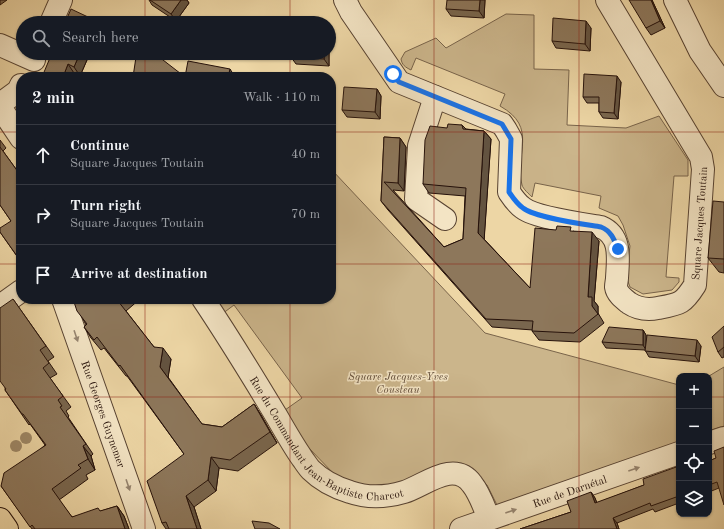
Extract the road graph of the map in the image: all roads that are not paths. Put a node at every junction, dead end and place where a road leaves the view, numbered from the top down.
1 (61, 0) edge
2 (345, 0) edge
3 (607, 0) edge
4 (675, 0) edge
5 (54, 16) edge
6 (0, 45) edge
7 (16, 54) edge
8 (724, 86) edge
9 (16, 93) edge
10 (435, 97) junction
11 (0, 106) edge
12 (16, 130) edge
13 (445, 219) dead end
14 (16, 295) edge
15 (65, 304) edge
16 (206, 304) edge
17 (0, 306) edge
18 (724, 438) edge
19 (712, 442) edge
20 (676, 454) edge
21 (0, 519) edge
22 (489, 519) junction
23 (7, 529) edge
24 (144, 529) edge
25 (461, 529) edge

1 - 5 street
2 - 10 street, Square Jacques Toutain
3 - 10 street, Square Jacques Toutain
4 - 8 street
6 - 7 street
9 - 11 street
10 - 13 street
11 - 12 street
14 - 17 street
15 -> 24 street, Rue Georges Guynemer
16 - 22 street, Rue du Commandant Jean-Baptiste Charcot
18 - 19 street
22 -> 20 street, Rue de Darnétal
21 - 23 main road
22 - 25 street, Rue de Darnétal

